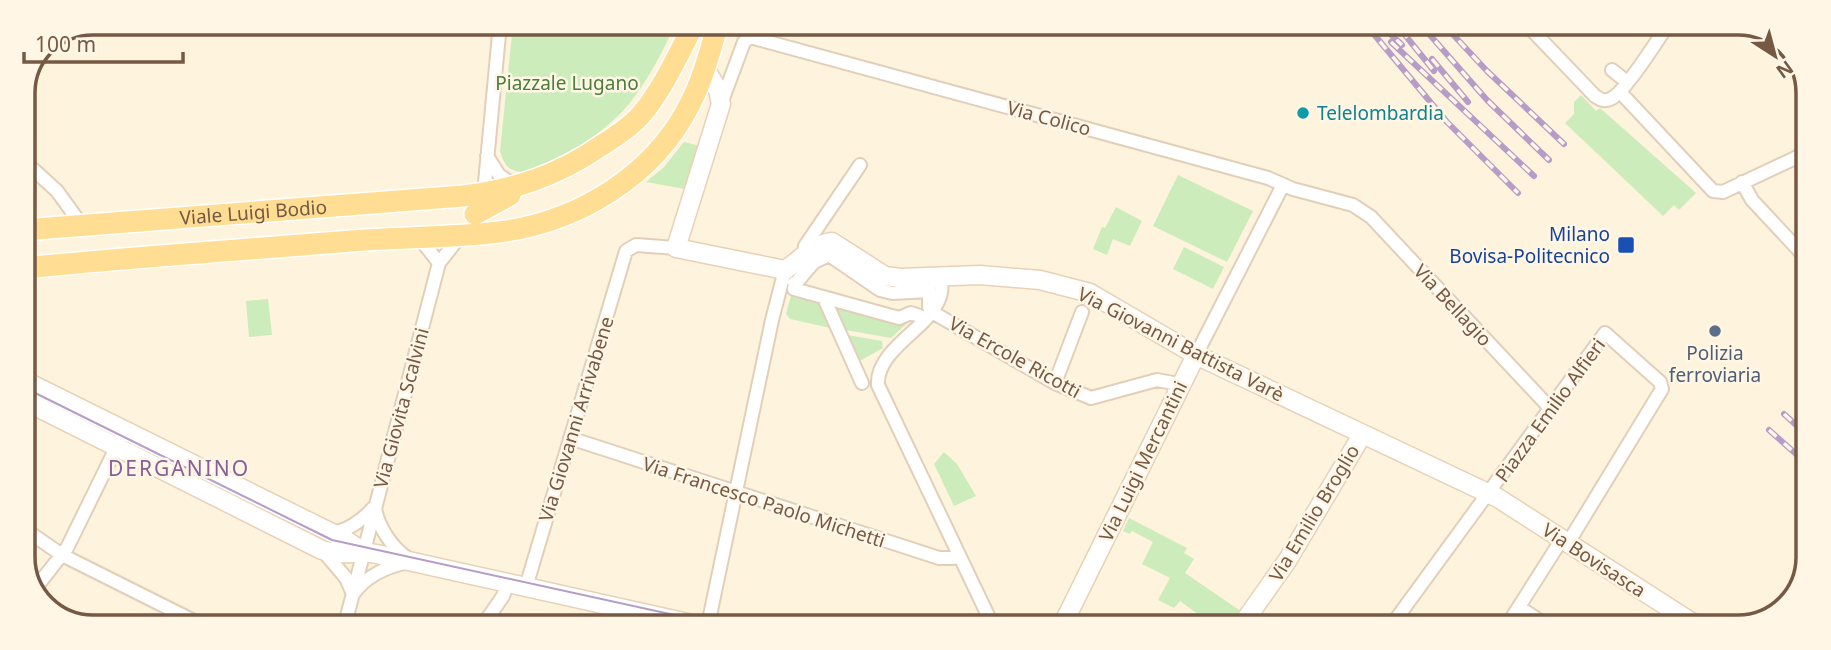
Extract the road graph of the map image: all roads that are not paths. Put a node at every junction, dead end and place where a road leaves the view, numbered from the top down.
1 (499, 35) edge
2 (688, 35) edge
3 (716, 35) edge
4 (1537, 35) edge
5 (1661, 35) edge
6 (733, 69) junction
7 (710, 76) junction
8 (1620, 92) junction
9 (721, 104) junction
10 (487, 156) junction
11 (1796, 158) edge
12 (860, 165) dead end
13 (35, 170) edge
14 (543, 178) junction
15 (1742, 183) junction
16 (1283, 185) junction
17 (518, 187) junction
18 (484, 194) junction
19 (63, 201) junction
20 (1353, 205) joint
21 (475, 214) junction
22 (85, 225) junction
23 (819, 225) junction
24 (52, 228) junction
25 (35, 229) edge
26 (461, 234) junction
27 (418, 236) junction
28 (832, 242) junction
29 (1796, 247) edge
30 (676, 248) junction
31 (804, 255) junction
32 (439, 263) junction
33 (35, 267) edge
34 (938, 275) junction
35 (792, 279) junction
36 (929, 291) junction
37 (824, 298) junction
38 (1086, 302) junction
39 (927, 314) junction
40 (1196, 355) junction
41 (862, 383) dead end
42 (1055, 383) junction
43 (35, 386) edge
44 (1180, 387) junction
45 (35, 406) edge
46 (1549, 407) junction
47 (125, 431) junction
48 (1362, 435) junction
49 (570, 438) junction
50 (117, 447) junction
51 (735, 493) junction
52 (1489, 494) junction
53 (375, 505) junction
54 (328, 531) junction
55 (35, 536) edge
56 (1565, 541) junction
57 (318, 548) junction
58 (363, 552) junction
59 (62, 555) junction
60 (959, 556) junction
61 (419, 563) junction
62 (41, 582) edge
63 (517, 585) junction
64 (352, 598) junction
65 (1519, 607) junction
66 (182, 615) edge
67 (347, 615) edge
68 (490, 615) edge
69 (653, 615) edge
70 (710, 615) edge
71 (988, 615) edge
72 (1067, 615) edge
73 (1249, 615) edge
74 (1399, 615) edge
75 (1514, 615) edge
76 (1531, 615) edge
77 (1680, 615) edge

1 - 10 street
2 - 14 main road
3 - 7 main road
4 - 8 street
5 - 8 street
6 - 7 street
6 - 9 street
6 - 16 street, Via Colico
7 - 9 street
7 - 26 main road
8 - 15 street
9 - 30 street
10 - 17 street
10 - 18 street
11 - 15 street
12 - 23 street
13 - 19 street
14 - 17 main road
14 - 21 main road
15 - 29 street
16 - 20 street, Via Colico
16 - 40 street, Via Luigi Mercantini
17 - 18 main road
18 - 21 main road
18 - 22 main road, Viale Luigi Bodio
19 - 22 street
19 - 24 street
20 - 46 street, Via Bellagio
21 - 26 main road
22 - 24 main road, Viale Luigi Bodio
23 - 28 street
23 - 31 street
24 - 25 main road, Viale Luigi Bodio
26 - 27 main road, Viale Luigi Bodio
26 - 32 street, Via Giovita Scalvini
27 - 32 street
27 - 33 main road, Viale Luigi Bodio
28 - 31 street
28 - 34 street, Via Giovanni Battista Varè
30 - 35 street
30 - 49 street, Via Giovanni Arrivabene
31 - 35 street
32 - 53 street, Via Giovita Scalvini
34 - 36 street
34 - 38 street, Via Giovanni Battista Varè
34 - 39 street
35 - 36 street
35 - 37 street
35 - 51 street
36 - 39 street
37 - 39 street
37 - 41 street
38 - 40 street, Via Giovanni Battista Varè
38 - 42 street
39 - 42 street, Via Ercole Ricotti
39 - 60 street
40 - 44 street, Via Luigi Mercantini
40 - 48 street, Via Giovanni Battista Varè
42 - 44 street, Via Ercole Ricotti
43 - 47 street
44 - 72 street, Via Luigi Mercantini
45 - 50 street
46 - 52 street, Piazza Emilio Alfieri
46 - 56 street, Piazza Emilio Alfieri
47 - 50 street
47 - 54 street
48 - 52 street, Via Giovanni Battista Varè
48 - 73 street, Via Emilio Broglio
49 - 51 street, Via Francesco Paolo Michetti
49 - 63 street, Via Giovanni Arrivabene
50 - 57 street
50 - 59 street
51 - 60 street, Via Francesco Paolo Michetti
51 - 70 street
52 - 56 street, Via Bovisasca
52 - 74 street, Piazza Emilio Alfieri
53 - 54 street
53 - 58 street, Via Giovita Scalvini
53 - 61 street
54 - 58 street
55 - 59 street
56 - 65 street
56 - 77 street, Via Bovisasca
57 - 58 street
57 - 64 street
58 - 61 street
58 - 64 street, Via Giovita Scalvini
59 - 62 street
59 - 66 street
60 - 71 street
61 - 63 street
61 - 64 street
63 - 68 street, Via Giovanni Arrivabene
63 - 69 street
64 - 67 street, Via Giovita Scalvini
65 - 75 street
65 - 76 street

